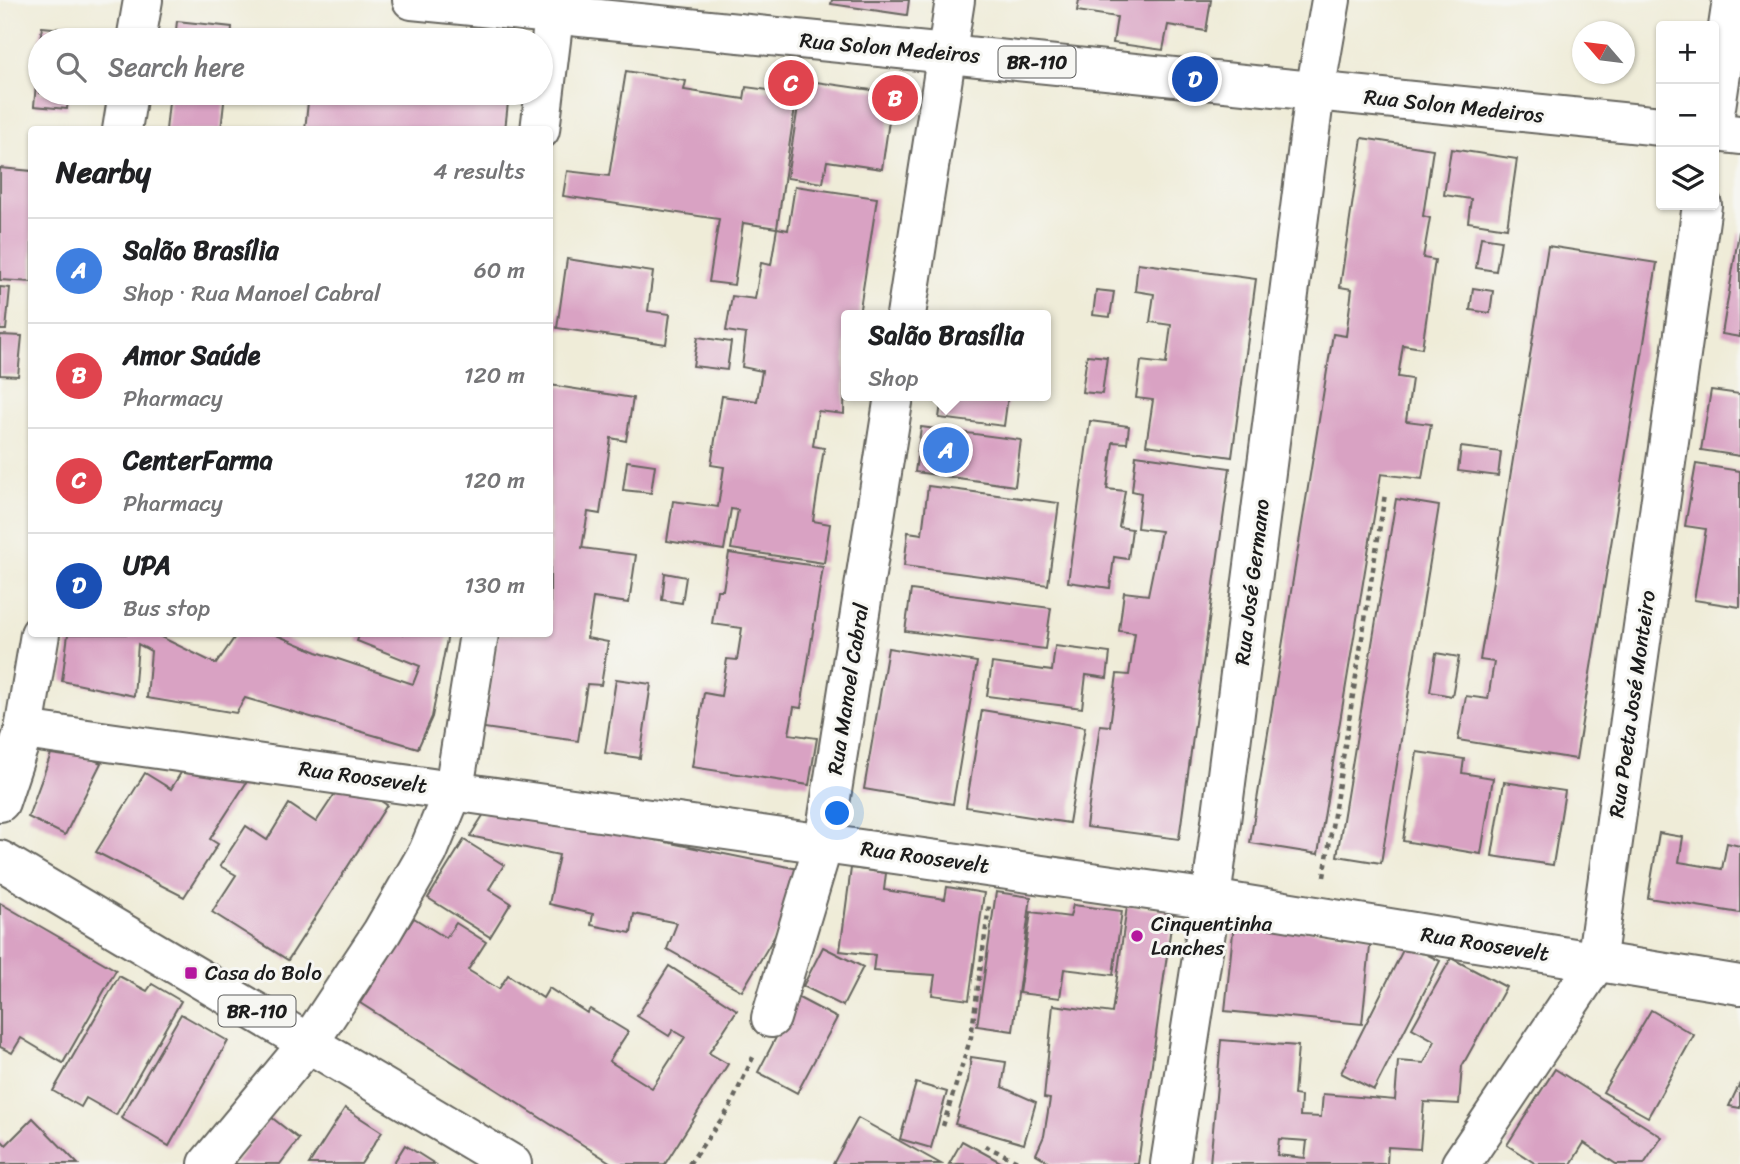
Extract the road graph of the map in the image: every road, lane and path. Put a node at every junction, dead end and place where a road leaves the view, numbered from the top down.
1 (143, 0) edge
2 (412, 0) edge
3 (955, 0) edge
4 (1331, 0) edge
5 (1732, 0) edge
6 (555, 7) edge
7 (138, 28) edge
8 (552, 28) edge
9 (948, 52) junction
10 (1719, 87) edge
11 (1315, 92) junction
12 (126, 105) edge
13 (543, 105) edge
14 (123, 126) edge
15 (540, 126) edge
16 (1656, 126) edge
17 (1719, 133) edge
18 (1740, 135) edge
19 (1701, 210) edge
20 (907, 310) edge
21 (893, 401) edge
22 (1385, 494) dead end
23 (40, 637) edge
24 (479, 637) edge
25 (24, 730) junction
26 (454, 789) junction
27 (0, 802) edge
28 (824, 842) junction
29 (0, 860) edge
30 (1212, 899) junction
31 (989, 903) dead end
32 (1318, 916) junction
33 (1596, 962) junction
34 (1740, 985) edge
35 (771, 1018) joint
36 (310, 1041) junction
37 (943, 1126) dead end
38 (985, 1146) dead end
39 (208, 1164) edge
40 (512, 1164) edge
41 (689, 1164) edge
42 (1024, 1164) edge
43 (1170, 1164) edge
44 (1461, 1164) edge

1 - 7 street
2 - 6 street, Rua Solon Medeiros / BR-110
3 - 9 street
4 - 11 street, Rua José Germano
5 - 10 street
6 - 8 street
6 - 9 street, Rua Solon Medeiros / BR-110
9 - 11 street, Rua Solon Medeiros / BR-110
9 - 20 street
11 - 16 street, Rua Solon Medeiros / BR-110
11 - 30 street, Rua José Germano
12 - 14 street
13 - 15 street
17 - 18 street
19 - 33 street, Rua Poeta José Monteiro
21 - 28 street, Rua Manoel Cabral
22 - 32 path
23 - 25 street
24 - 26 street
25 - 26 street, Rua Roosevelt
25 - 27 street
26 - 28 street, Rua Roosevelt
26 - 36 street
28 - 30 street, Rua Roosevelt
28 - 35 street, Rua Manoel Cabral
29 - 36 street, BR-110
30 - 32 street, Rua Roosevelt
30 - 43 street, Rua José Germano
31 - 37 path
32 - 33 street, Rua Roosevelt
33 - 34 street, Rua Roosevelt
33 - 44 street, Rua Poeta José Monteiro
35 - 41 path
36 - 39 street
36 - 40 street, BR-110
38 - 42 path

